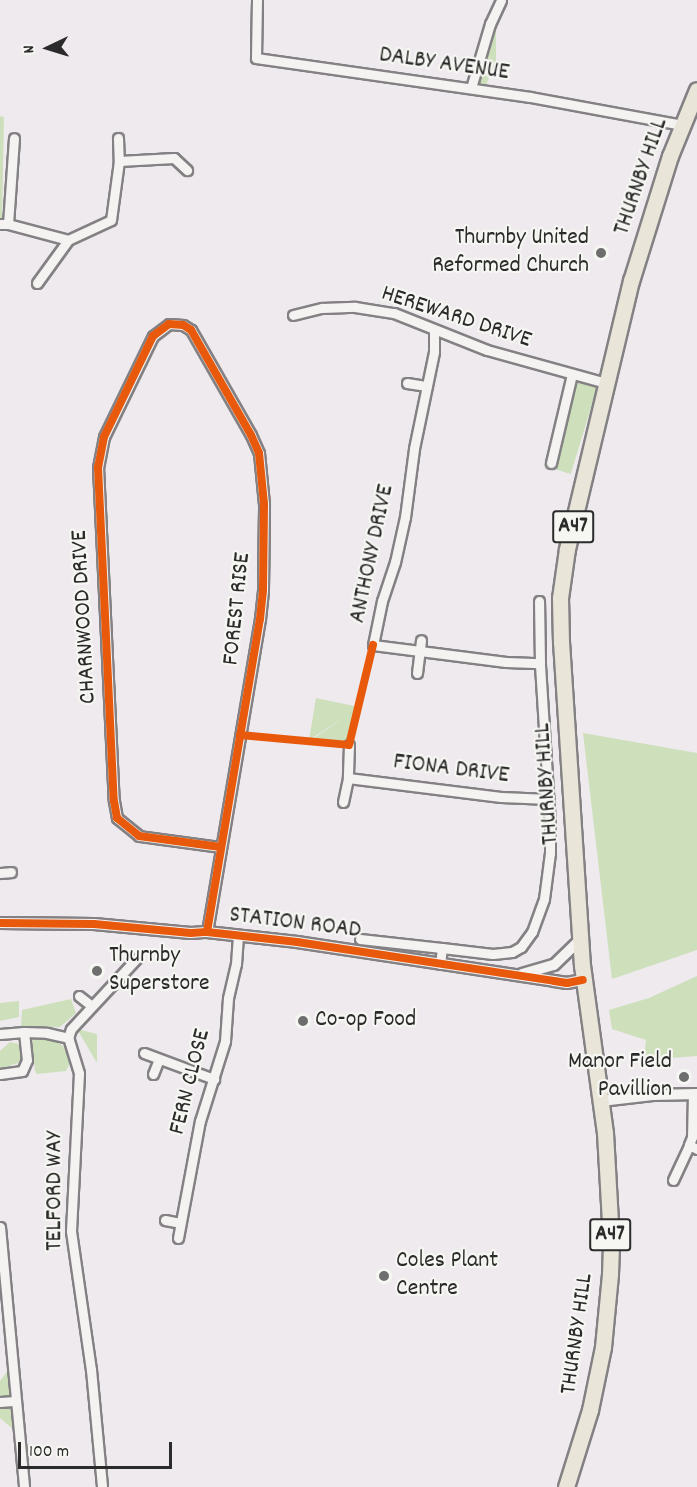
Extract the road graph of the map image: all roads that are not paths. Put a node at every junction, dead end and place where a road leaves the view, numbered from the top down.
1 (257, 0) edge
2 (501, 0) edge
3 (471, 88) junction
4 (697, 90) edge
5 (683, 125) junction
6 (14, 138) dead end
7 (118, 138) dead end
8 (119, 161) junction
9 (187, 170) dead end
10 (4, 224) edge
11 (68, 240) junction
12 (37, 283) dead end
13 (293, 315) dead end
14 (168, 324) joint
15 (434, 330) junction
16 (573, 374) junction
17 (407, 383) dead end
18 (606, 383) junction
19 (427, 386) junction
20 (551, 463) dead end
21 (539, 601) dead end
22 (421, 640) dead end
23 (561, 642) junction
24 (540, 645) junction
25 (420, 651) junction
26 (540, 663) junction
27 (417, 673) dead end
28 (349, 745) dead end
29 (348, 778) junction
30 (549, 799) junction
31 (343, 802) dead end
32 (220, 847) junction
33 (11, 872) dead end
34 (0, 873) edge
35 (0, 923) edge
36 (207, 932) junction
37 (238, 934) junction
38 (360, 939) dead end
39 (580, 940) junction
40 (442, 948) junction
41 (136, 959) dead end
42 (440, 964) junction
43 (513, 975) junction
44 (583, 980) junction
45 (79, 996) dead end
46 (92, 1006) junction
47 (24, 1032) junction
48 (0, 1034) edge
49 (68, 1038) junction
50 (144, 1053) dead end
51 (159, 1059) junction
52 (0, 1074) edge
53 (153, 1074) dead end
54 (214, 1079) junction
55 (695, 1094) edge
56 (601, 1101) junction
57 (693, 1147) edge
58 (673, 1180) dead end
59 (165, 1221) dead end
60 (180, 1223) junction
61 (0, 1234) edge
62 (178, 1238) dead end
63 (16, 1401) junction
64 (0, 1402) edge
65 (102, 1486) edge
66 (24, 1487) edge
67 (566, 1487) edge

1 - 3 street, DALBY AVENUE
2 - 3 street
3 - 5 street, DALBY AVENUE
4 - 5 highway, THURNBY HILL / A47
5 - 18 highway, THURNBY HILL / A47
6 - 10 street
7 - 8 street
8 - 9 street
8 - 11 street
10 - 11 street
11 - 12 street
13 - 15 street, HEREWARD DRIVE
14 - 32 street, FOREST RISE
14 - 32 street, CHARNWOOD DRIVE
15 - 16 street, HEREWARD DRIVE
15 - 19 street
16 - 18 street, HEREWARD DRIVE
16 - 20 street
17 - 19 street
18 - 23 highway, THURNBY HILL / A47
19 - 25 street, ANTHONY DRIVE
21 - 24 street
22 - 25 street
23 - 24 street
23 - 39 highway, THURNBY HILL / A47
24 - 26 street
25 - 26 street, ANTHONY DRIVE
25 - 27 street
26 - 30 street
28 - 29 street
29 - 30 street, FIONA DRIVE
29 - 31 street
30 - 40 street, STATION ROAD
32 - 36 street, FOREST RISE
33 - 34 street
35 - 36 street, STATION ROAD
36 - 37 street, STATION ROAD
37 - 42 street, STATION ROAD
37 - 54 street, FERN CLOSE
38 - 40 street, STATION ROAD
39 - 43 street, STATION ROAD
39 - 44 highway, THURNBY HILL / A47
40 - 42 street
41 - 46 street
42 - 43 street, STATION ROAD
43 - 44 street, STATION ROAD
44 - 56 highway, THURNBY HILL / A47
45 - 46 street
46 - 49 street
47 - 48 street
47 - 49 street
47 - 52 street
49 - 65 street, TELFORD WAY
50 - 51 street
51 - 53 street
51 - 54 street
54 - 60 street, FERN CLOSE
55 - 56 street
55 - 57 street
56 - 67 highway, THURNBY HILL / A47
57 - 58 street
59 - 60 street
60 - 62 street, FERN CLOSE
61 - 63 street
63 - 64 street
63 - 66 street

